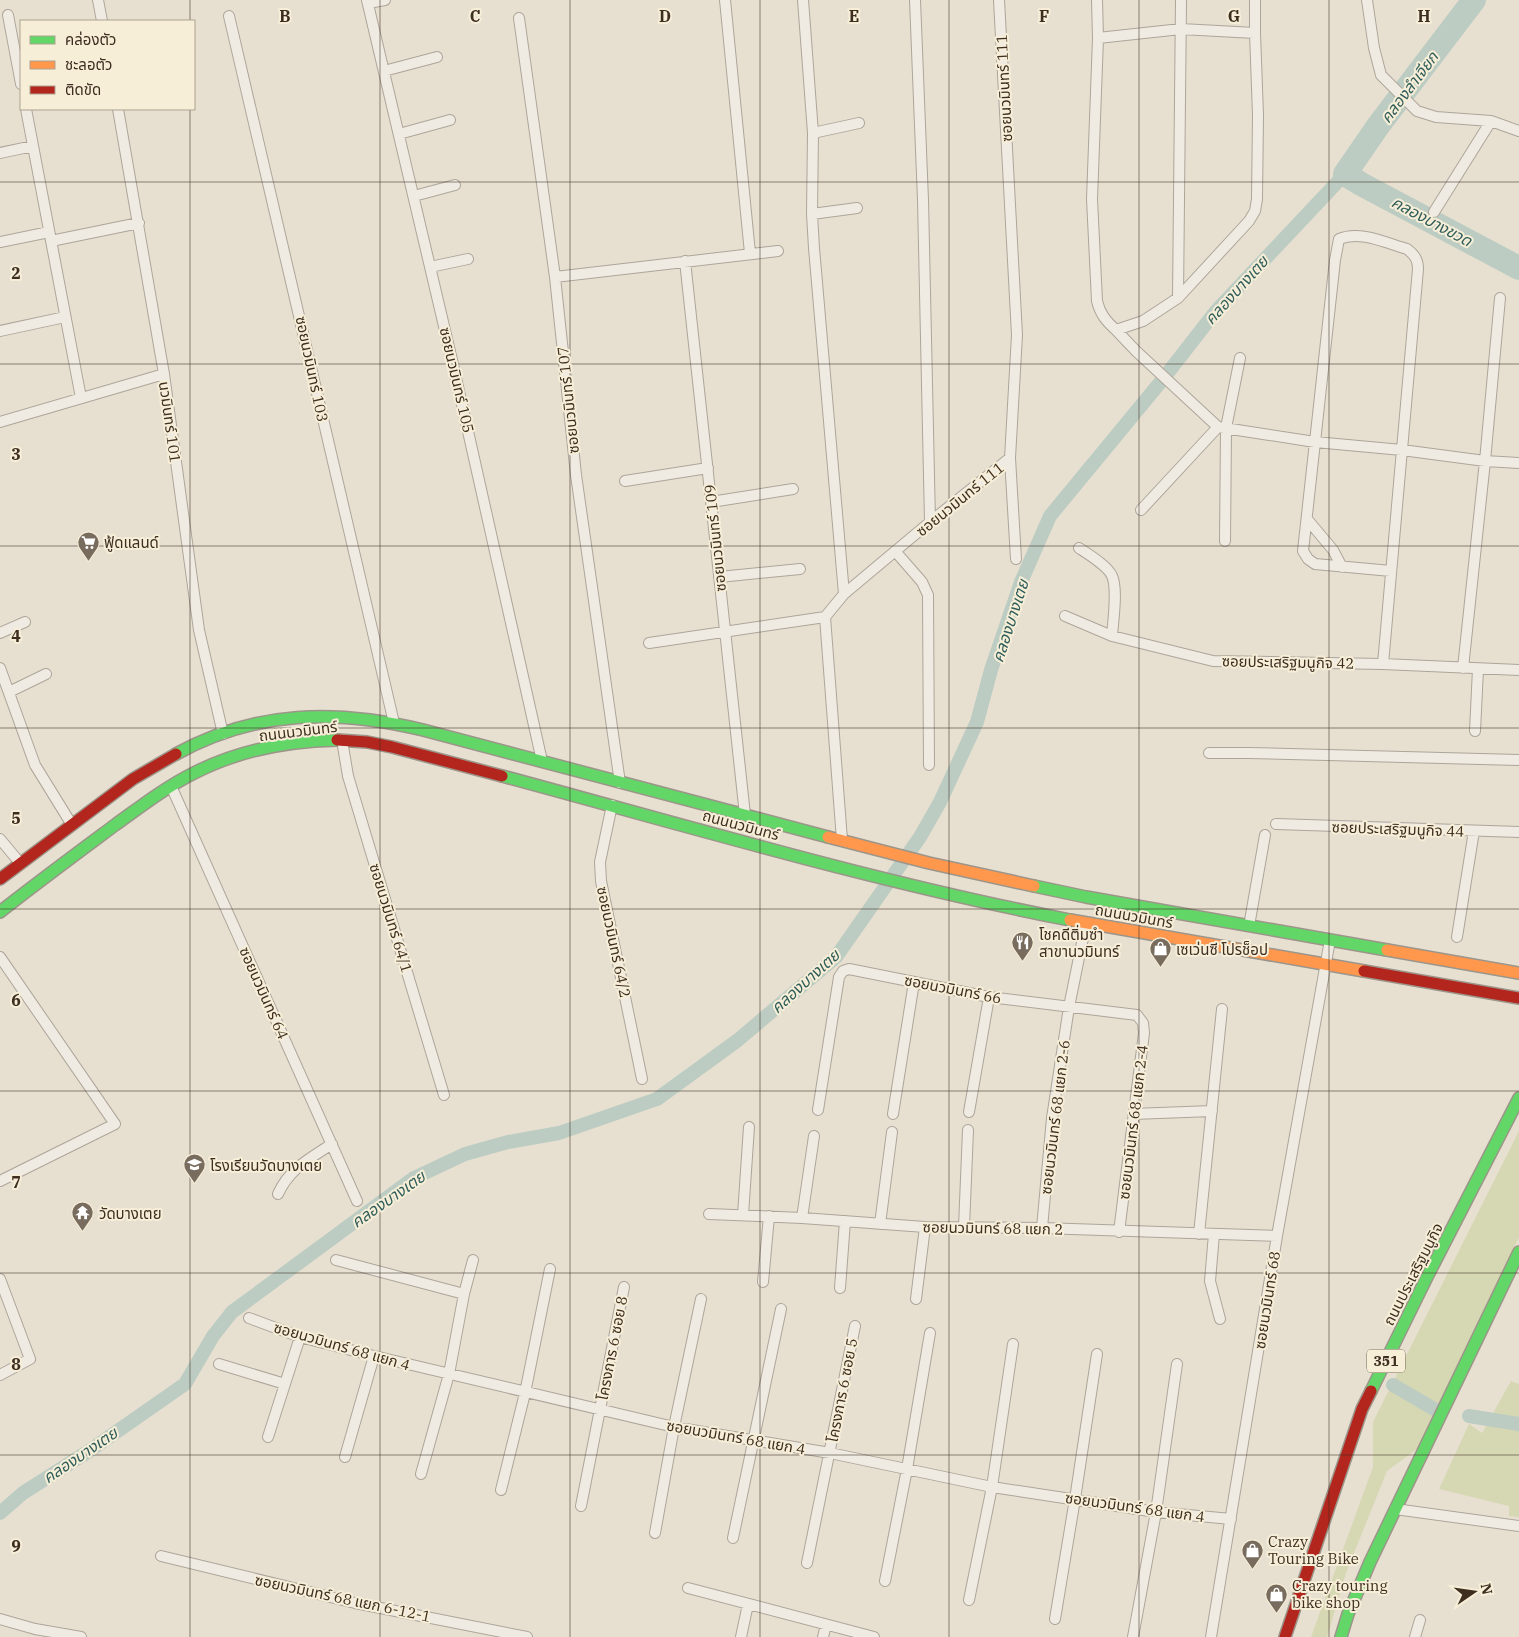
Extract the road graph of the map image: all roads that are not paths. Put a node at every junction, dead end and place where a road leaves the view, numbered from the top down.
1 (98, 0) edge
2 (385, 0) edge
3 (725, 0) edge
4 (803, 0) edge
5 (915, 0) edge
6 (1000, 0) edge
7 (1097, 0) edge
8 (1181, 0) edge
9 (1255, 0) edge
10 (1367, 0) edge
11 (367, 2) edge
12 (8, 15) dead end
13 (229, 16) dead end
14 (518, 18) dead end
15 (102, 20) edge
16 (1181, 29) junction
17 (1255, 34) junction
18 (1098, 38) junction
19 (437, 57) dead end
20 (384, 71) junction
21 (20, 72) edge
22 (26, 110) edge
23 (118, 110) edge
24 (450, 120) dead end
25 (1491, 121) junction
26 (859, 123) dead end
27 (1519, 131) edge
28 (813, 133) junction
29 (399, 134) junction
30 (33, 146) junction
31 (0, 153) edge
32 (455, 185) dead end
33 (414, 196) junction
34 (857, 208) dead end
35 (1434, 212) dead end
36 (812, 214) junction
37 (139, 223) junction
38 (50, 236) junction
39 (0, 242) edge
40 (778, 251) dead end
41 (750, 254) junction
42 (468, 259) dead end
43 (685, 261) junction
44 (430, 267) junction
45 (554, 277) junction
46 (1178, 298) junction
47 (1500, 298) dead end
48 (65, 317) junction
49 (1116, 330) junction
50 (0, 331) edge
51 (1240, 358) dead end
52 (164, 374) junction
53 (81, 398) junction
54 (0, 422) edge
55 (1222, 428) junction
56 (1315, 442) junction
57 (1402, 450) junction
58 (1010, 458) junction
59 (1485, 461) junction
60 (1519, 463) edge
61 (708, 468) junction
62 (626, 481) dead end
63 (793, 489) dead end
64 (711, 502) junction
65 (1141, 510) dead end
66 (1306, 520) junction
67 (930, 522) junction
68 (1224, 542) dead end
69 (1079, 548) dead end
70 (895, 551) junction
71 (1016, 559) dead end
72 (1342, 567) junction
73 (800, 569) dead end
74 (1391, 571) junction
75 (719, 577) junction
76 (844, 594) junction
77 (1065, 616) dead end
78 (825, 617) junction
79 (25, 622) dead end
80 (725, 632) junction
81 (0, 633) edge
82 (1112, 636) junction
83 (649, 644) dead end
84 (1383, 664) junction
85 (0, 668) edge
86 (1462, 668) junction
87 (1478, 669) junction
88 (1519, 670) edge
89 (46, 674) dead end
90 (9, 692) junction
91 (394, 723) junction
92 (1475, 731) dead end
93 (223, 734) junction
94 (342, 740) junction
95 (1209, 753) dead end
96 (1519, 760) edge
97 (542, 762) junction
98 (929, 764) dead end
99 (620, 783) junction
100 (171, 786) junction
101 (612, 805) junction
102 (745, 815) junction
103 (72, 824) junction
104 (1276, 824) dead end
105 (1474, 831) junction
106 (1519, 832) edge
107 (1265, 835) dead end
108 (0, 839) edge
109 (842, 840) junction
110 (20, 864) junction
111 (0, 878) edge
112 (0, 912) edge
113 (1086, 923) junction
114 (1249, 926) junction
115 (1457, 937) dead end
116 (1330, 940) junction
117 (0, 957) edge
118 (1326, 964) junction
119 (1519, 973) edge
120 (914, 982) junction
121 (989, 997) junction
122 (1514, 997) edge
123 (1069, 1007) junction
124 (1222, 1009) dead end
125 (1519, 1011) edge
126 (1137, 1015) joint
127 (642, 1079) dead end
128 (444, 1094) dead end
129 (1519, 1098) edge
130 (818, 1110) dead end
131 (1212, 1111) junction
132 (969, 1112) dead end
133 (893, 1114) dead end
134 (1133, 1114) junction
135 (748, 1127) dead end
136 (968, 1130) dead end
137 (892, 1132) dead end
138 (814, 1136) dead end
139 (332, 1144) junction
140 (0, 1181) edge
141 (278, 1194) dead end
142 (357, 1201) dead end
143 (709, 1214) dead end
144 (743, 1215) junction
145 (769, 1216) junction
146 (802, 1218) junction
147 (845, 1221) junction
148 (880, 1224) junction
149 (925, 1227) junction
150 (964, 1227) junction
151 (1042, 1228) junction
152 (1119, 1232) junction
153 (1199, 1234) junction
154 (1214, 1234) junction
155 (1277, 1236) junction
156 (1519, 1252) edge
157 (336, 1260) dead end
158 (473, 1260) dead end
159 (550, 1269) dead end
160 (0, 1279) edge
161 (763, 1282) dead end
162 (624, 1287) dead end
163 (840, 1288) dead end
164 (464, 1294) junction
165 (701, 1299) dead end
166 (916, 1299) dead end
167 (781, 1309) dead end
168 (249, 1318) dead end
169 (1220, 1318) dead end
170 (855, 1326) dead end
171 (930, 1333) dead end
172 (300, 1337) junction
173 (1013, 1344) dead end
174 (1096, 1354) dead end
175 (374, 1356) junction
176 (219, 1364) dead end
177 (1177, 1364) dead end
178 (448, 1374) junction
179 (0, 1375) edge
180 (285, 1384) junction
181 (525, 1393) junction
182 (600, 1409) junction
183 (674, 1427) junction
184 (268, 1437) dead end
185 (754, 1440) junction
186 (830, 1453) junction
187 (345, 1457) dead end
188 (907, 1469) junction
189 (421, 1474) dead end
190 (992, 1487) junction
191 (501, 1490) dead end
192 (1075, 1499) junction
193 (582, 1506) dead end
194 (1395, 1509) junction
195 (1156, 1512) junction
196 (1231, 1519) junction
197 (1519, 1526) edge
198 (655, 1533) dead end
199 (733, 1538) dead end
200 (161, 1556) dead end
201 (807, 1563) dead end
202 (885, 1581) dead end
203 (688, 1588) dead end
204 (969, 1600) dead end
205 (748, 1604) junction
206 (0, 1619) edge
207 (1055, 1619) dead end
208 (1420, 1620) dead end
209 (826, 1625) junction
210 (34, 1633) edge
211 (506, 1635) edge
212 (81, 1637) edge
213 (526, 1637) edge
214 (741, 1637) edge
215 (823, 1637) edge
216 (874, 1637) edge
217 (1132, 1637) edge
218 (1210, 1637) edge
219 (1285, 1637) edge
220 (1341, 1637) edge
221 (1415, 1637) edge

1 - 15 street
2 - 11 street
3 - 41 street
4 - 28 street
5 - 67 street
6 - 58 street, ซอยนวมินทร์ 111
7 - 18 street
8 - 16 street
9 - 17 street
10 - 25 street
11 - 20 street, ซอยนวมินทร์ 105
12 - 21 street
13 - 91 street, ซอยนวมินทร์ 103
14 - 45 street, ซอยนวมินทร์ 107
16 - 17 street
16 - 18 street
16 - 46 street
17 - 46 street
18 - 49 street
19 - 20 street
20 - 29 street, ซอยนวมินทร์ 105
22 - 30 street
23 - 37 street, นวมินทร์ 101
24 - 29 street
25 - 27 street
25 - 35 street
26 - 28 street
28 - 36 street
29 - 33 street, ซอยนวมินทร์ 105
30 - 31 street
30 - 38 street
32 - 33 street
33 - 44 street, ซอยนวมินทร์ 105
34 - 36 street
36 - 76 street
37 - 38 street
37 - 52 street, นวมินทร์ 101
38 - 39 street
38 - 48 street
40 - 41 street
41 - 43 street
42 - 44 street
43 - 45 street
43 - 61 street, ซอยนวมินทร์ 109
44 - 97 street, ซอยนวมินทร์ 105
45 - 99 street, ซอยนวมินทร์ 107
46 - 49 street
47 - 59 street
48 - 50 street
48 - 53 street
49 - 55 street
51 - 55 street
52 - 53 street
52 - 93 street, นวมินทร์ 101
53 - 54 street
55 - 56 street
55 - 65 street
55 - 68 street
56 - 57 street
56 - 57 street
56 - 66 street
57 - 59 street
57 - 74 street
58 - 67 street, ซอยนวมินทร์ 111
58 - 71 street
59 - 60 street
59 - 86 street
61 - 62 street
61 - 64 street, ซอยนวมินทร์ 109
63 - 64 street
64 - 75 street, ซอยนวมินทร์ 109
66 - 72 street
66 - 72 street
67 - 70 street, ซอยนวมินทร์ 111
69 - 82 street
70 - 76 street, ซอยนวมินทร์ 111
70 - 98 street
72 - 74 street
73 - 75 street
74 - 84 street
75 - 80 street, ซอยนวมินทร์ 109
76 - 78 street, ซอยนวมินทร์ 111
77 - 82 street, ซอยประเสริฐมนูกิจ 42
78 - 80 street
78 - 109 street
79 - 81 street
80 - 83 street
80 - 102 street, ซอยนวมินทร์ 109
82 - 84 street, ซอยประเสริฐมนูกิจ 42
84 - 86 street, ซอยประเสริฐมนูกิจ 42
85 - 90 street
86 - 87 street, ซอยประเสริฐมนูกิจ 42
87 - 88 street, ซอยประเสริฐมนูกิจ 42
87 - 92 street
89 - 90 street
90 - 103 street
91 - 93 main road, ถนนนวมินทร์
91 - 97 main road, ถนนนวมินทร์
93 - 103 main road, ถนนนวมินทร์
94 - 100 main road, ถนนนวมินทร์
94 - 101 main road, ถนนนวมินทร์
94 - 128 street, ซอยนวมินทร์ 64/1
95 - 96 street
97 - 99 main road, ถนนนวมินทร์
99 - 102 main road, ถนนนวมินทร์
100 - 112 main road, ถนนนวมินทร์
100 - 139 street, ซอยนวมินทร์ 64
101 - 113 main road, ถนนนวมินทร์
101 - 127 street, ซอยนวมินทร์ 64/2
102 - 109 main road, ถนนนวมินทร์
103 - 110 main road, ถนนนวมินทร์
104 - 105 street, ซอยประเสริฐมนูกิจ 44
105 - 106 street, ซอยประเสริฐมนูกิจ 44
105 - 115 street
107 - 114 street
108 - 110 street
109 - 114 main road, ถนนนวมินทร์
110 - 111 main road, ถนนนวมินทร์
113 - 118 main road, ถนนนวมินทร์
113 - 123 street
114 - 116 main road, ถนนนวมินทร์
116 - 118 street, ซอยนวมินทร์ 68
116 - 119 main road, ถนนนวมินทร์
117 - 140 street
118 - 122 main road, ถนนนวมินทร์
118 - 155 street, ซอยนวมินทร์ 68
120 - 121 street, ซอยนวมินทร์ 66
120 - 130 street, ซอยนวมินทร์ 66
120 - 133 street
121 - 123 street, ซอยนวมินทร์ 66
121 - 132 street
122 - 125 main road
123 - 126 street, ซอยนวมินทร์ 66
123 - 151 street, ซอยนวมินทร์ 68 แยก 2-6
124 - 131 street
126 - 134 street, ซอยนวมินทร์ 68 แยก 2-4
129 - 219 main road, ถนนประเสริฐมนูกิจ / 351
131 - 134 street
131 - 153 street
134 - 152 street, ซอยนวมินทร์ 68 แยก 2-4
135 - 144 street
136 - 150 street
137 - 148 street
138 - 146 street
139 - 141 street
139 - 142 street, ซอยนวมินทร์ 64
143 - 144 street, ซอยนวมินทร์ 68 แยก 2
144 - 145 street, ซอยนวมินทร์ 68 แยก 2
145 - 146 street, ซอยนวมินทร์ 68 แยก 2
145 - 161 street
146 - 147 street, ซอยนวมินทร์ 68 แยก 2
147 - 148 street, ซอยนวมินทร์ 68 แยก 2
147 - 163 street
148 - 149 street, ซอยนวมินทร์ 68 แยก 2
149 - 150 street, ซอยนวมินทร์ 68 แยก 2
149 - 166 street
150 - 151 street, ซอยนวมินทร์ 68 แยก 2
151 - 152 street, ซอยนวมินทร์ 68 แยก 2
152 - 153 street, ซอยนวมินทร์ 68 แยก 2
153 - 154 street, ซอยนวมินทร์ 68 แยก 2
154 - 155 street, ซอยนวมินทร์ 68 แยก 2
154 - 169 street
155 - 196 street, ซอยนวมินทร์ 68
156 - 194 main road
157 - 164 street
158 - 164 street
159 - 181 street
160 - 179 street
162 - 182 street, โครงการ 6 ซอย 8
164 - 178 street
165 - 183 street
167 - 185 street
168 - 172 street, ซอยนวมินทร์ 68 แยก 4
170 - 186 street, โครงการ 6 ซอย 5
171 - 188 street
172 - 175 street, ซอยนวมินทร์ 68 แยก 4
172 - 180 street
173 - 190 street
174 - 192 street
175 - 178 street, ซอยนวมินทร์ 68 แยก 4
175 - 187 street
176 - 180 street
177 - 195 street
178 - 181 street, ซอยนวมินทร์ 68 แยก 4
178 - 189 street
180 - 184 street
181 - 182 street, ซอยนวมินทร์ 68 แยก 4
181 - 191 street
182 - 183 street, ซอยนวมินทร์ 68 แยก 4
182 - 193 street, โครงการ 6 ซอย 8
183 - 185 street, ซอยนวมินทร์ 68 แยก 4
183 - 198 street
185 - 186 street, ซอยนวมินทร์ 68 แยก 4
185 - 199 street
186 - 188 street, ซอยนวมินทร์ 68 แยก 4
186 - 201 street, โครงการ 6 ซอย 5
188 - 190 street, ซอยนวมินทร์ 68 แยก 4
188 - 202 street
190 - 192 street, ซอยนวมินทร์ 68 แยก 4
190 - 204 street
192 - 195 street, ซอยนวมินทร์ 68 แยก 4
192 - 207 street
194 - 197 street
194 - 220 main road
195 - 196 street, ซอยนวมินทร์ 68 แยก 4
195 - 217 street
196 - 218 street, ซอยนวมินทร์ 68
200 - 211 street, ซอยนวมินทร์ 68 แยก 6-12-1
203 - 205 street
205 - 209 street
205 - 214 street
206 - 210 street
208 - 221 street
209 - 215 street
209 - 216 street
210 - 212 street
211 - 213 street, ซอยนวมินทร์ 68 แยก 6-12-1

